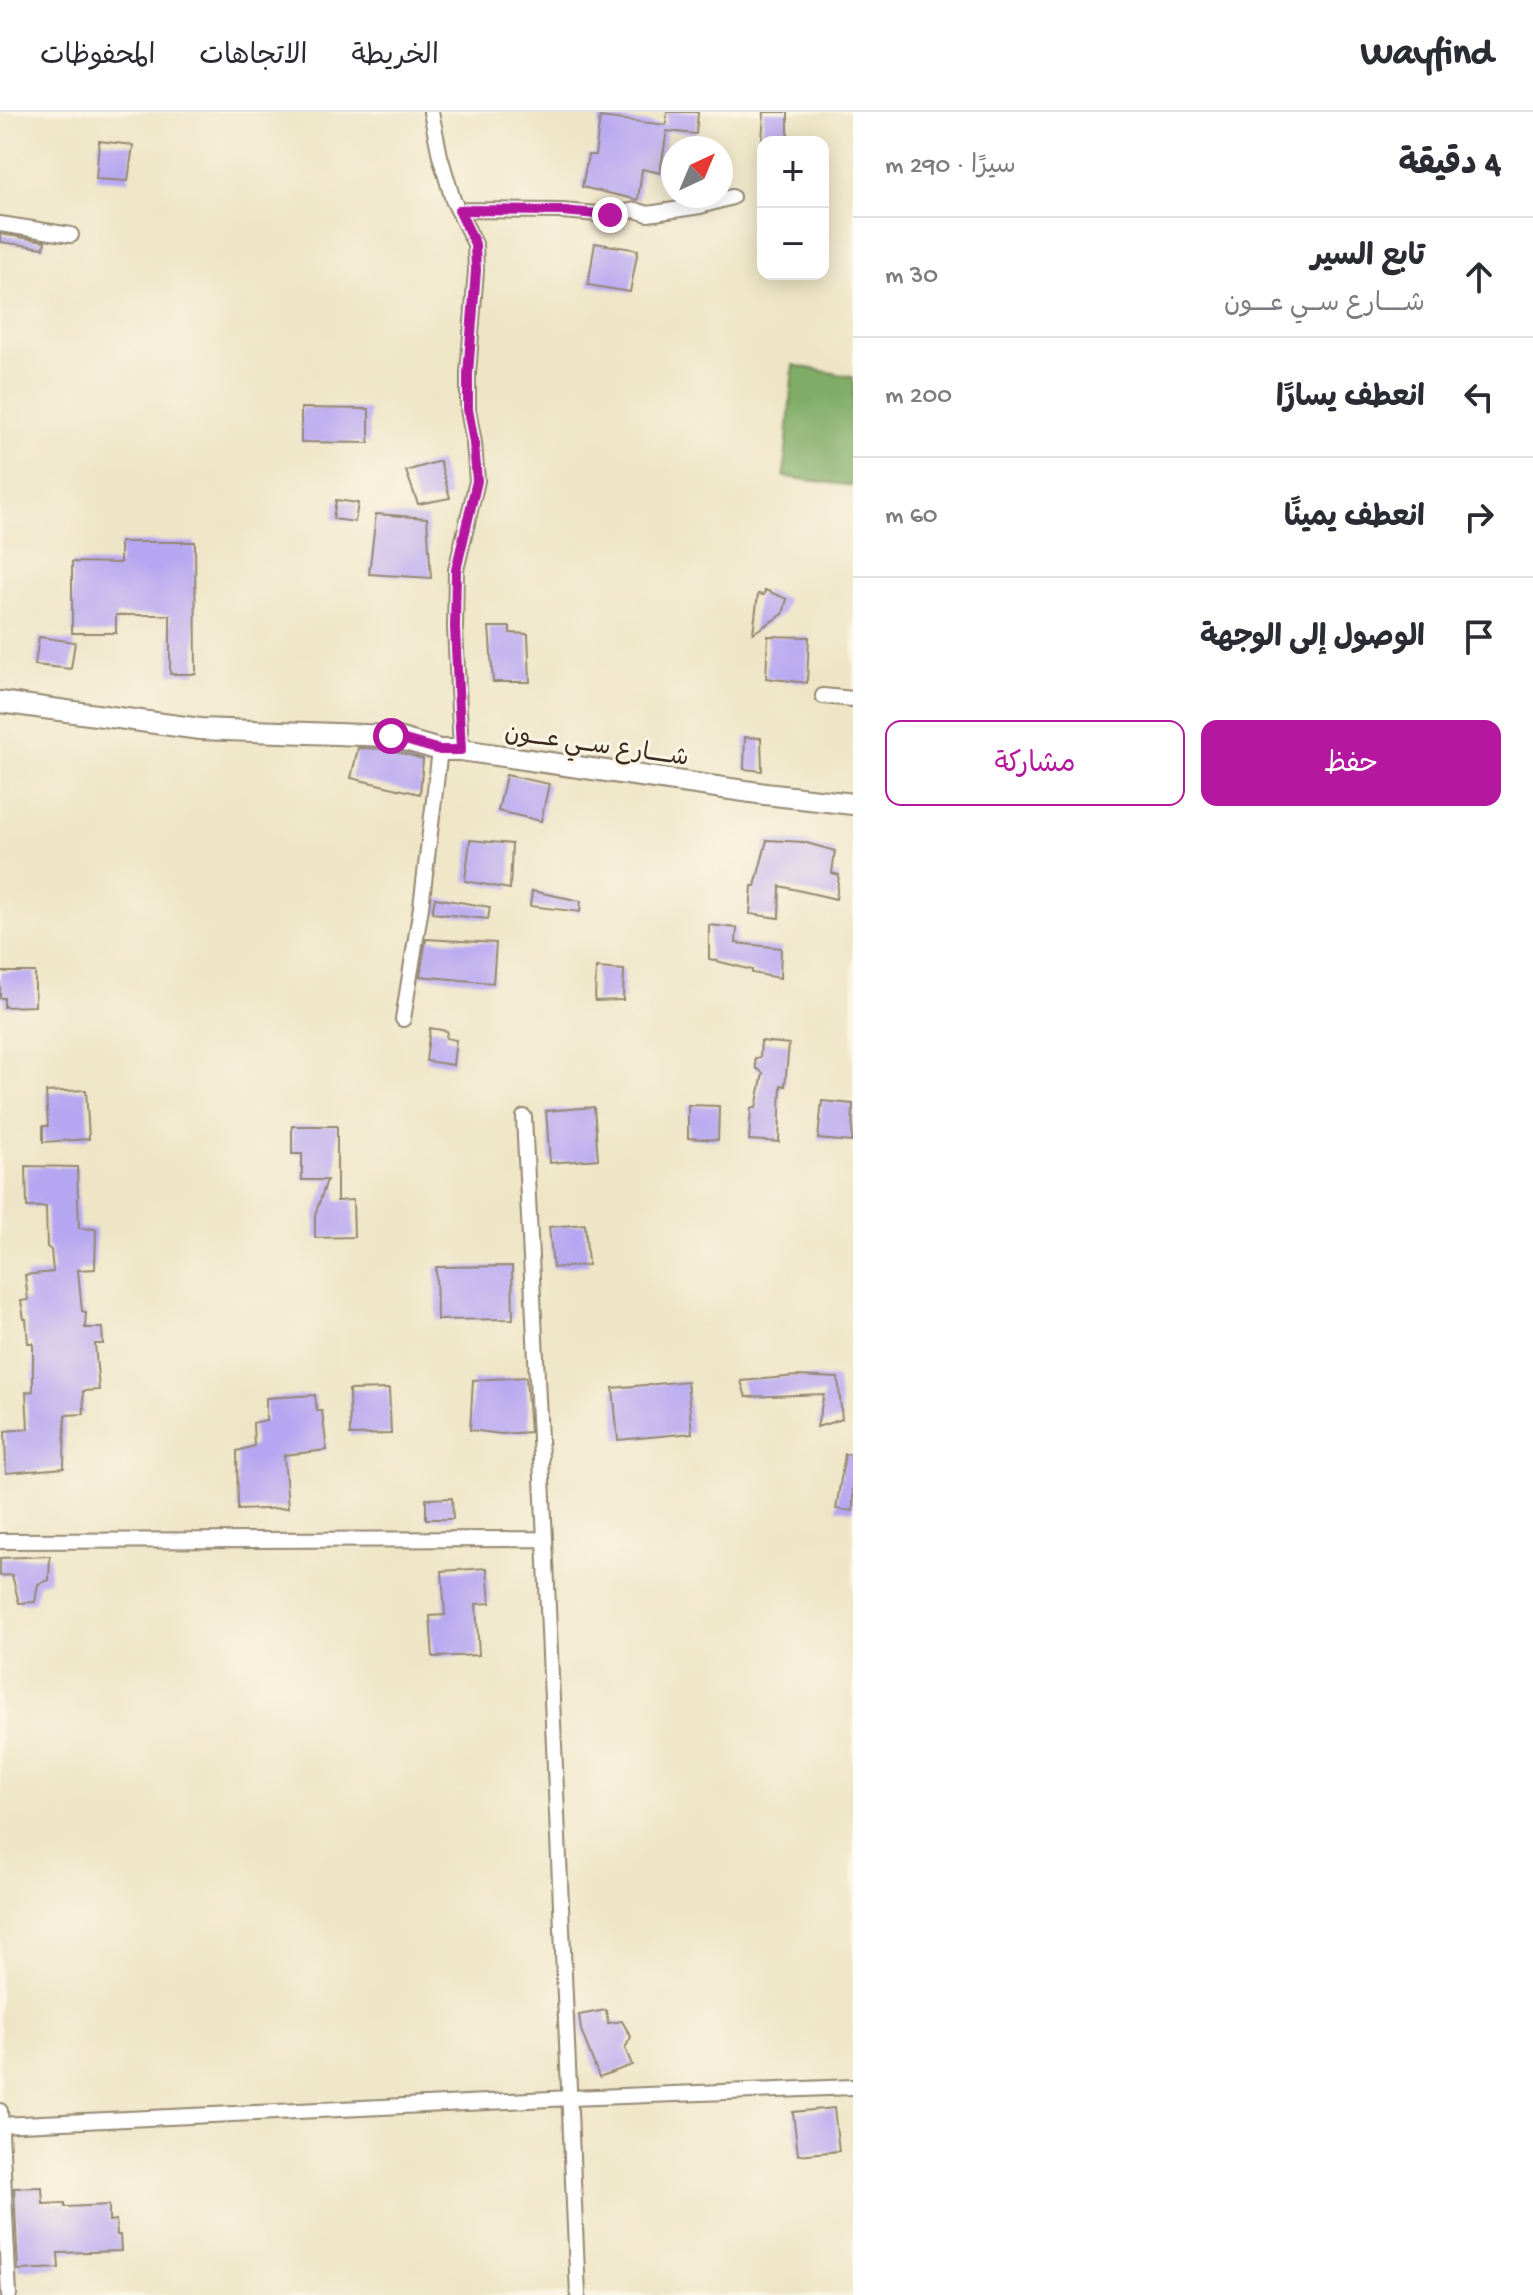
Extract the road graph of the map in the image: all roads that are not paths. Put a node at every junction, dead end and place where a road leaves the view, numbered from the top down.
1 (431, 112) edge
2 (687, 208) edge
3 (459, 210) junction
4 (0, 224) edge
5 (71, 235) dead end
6 (823, 696) dead end
7 (853, 699) edge
8 (0, 702) edge
9 (451, 750) junction
10 (853, 804) edge
11 (403, 1019) dead end
12 (524, 1117) dead end
13 (545, 1539) junction
14 (0, 1541) edge
15 (853, 2087) edge
16 (571, 2098) junction
17 (0, 2111) edge
18 (0, 2125) edge
19 (9, 2295) edge
20 (578, 2295) edge

1 - 3 street
2 - 3 street
3 - 9 street
4 - 5 street
6 - 7 street
8 - 9 street, شــــارع ســي عـــون
9 - 10 street, شــــارع ســي عـــون
9 - 11 street
12 - 13 street
13 - 14 street
13 - 16 street
15 - 16 street
16 - 18 street
16 - 20 street
17 - 18 street
18 - 19 street

